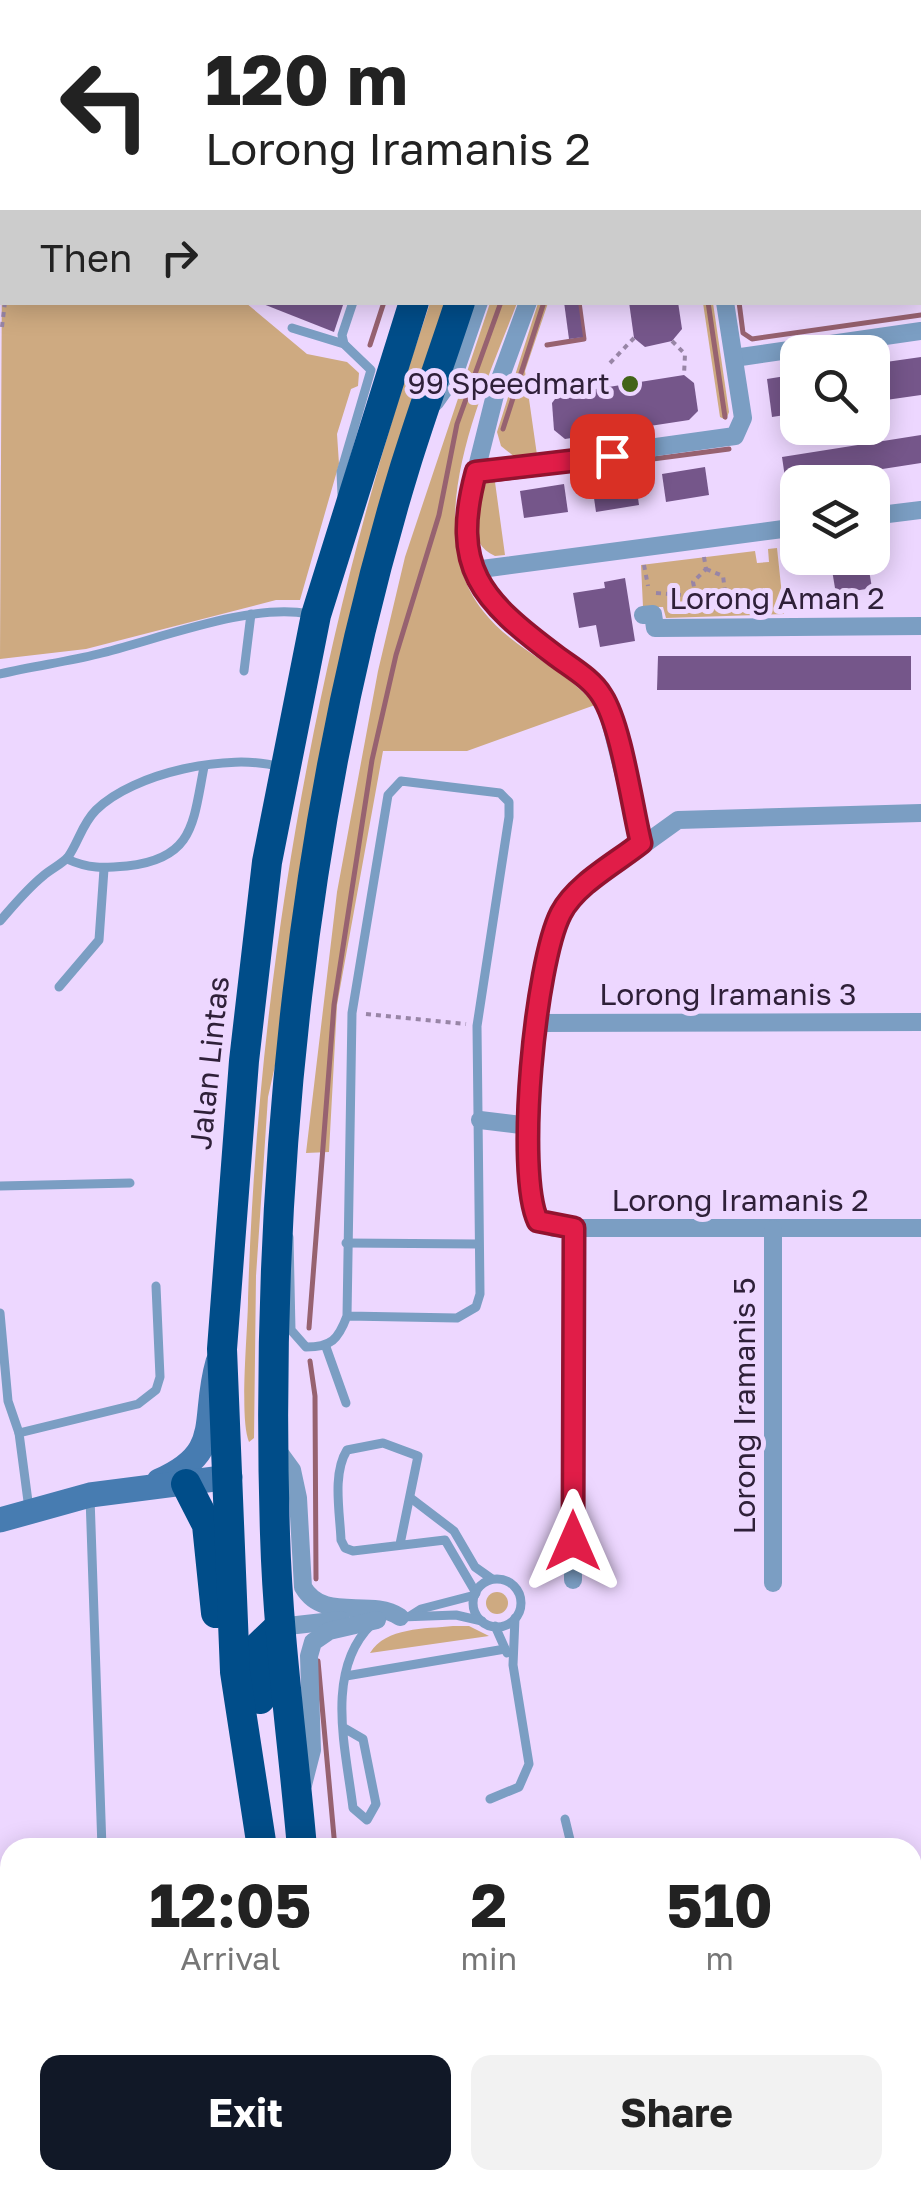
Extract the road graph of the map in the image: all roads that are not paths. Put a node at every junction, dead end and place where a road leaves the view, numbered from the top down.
1 (353, 305) edge
2 (413, 305) edge
3 (459, 305) edge
4 (478, 305) edge
5 (527, 305) edge
6 (725, 305) edge
7 (292, 328) dead end
8 (921, 331) edge
9 (344, 344) junction
10 (734, 358) junction
11 (419, 426) junction
12 (476, 472) junction
13 (921, 510) edge
14 (890, 514) edge
15 (343, 523) junction
16 (780, 529) edge
17 (474, 570) junction
18 (251, 614) junction
19 (644, 614) dead end
20 (316, 615) junction
21 (921, 626) edge
22 (244, 670) dead end
23 (0, 674) edge
24 (204, 767) junction
25 (287, 769) junction
26 (921, 813) edge
27 (641, 843) junction
28 (67, 858) junction
29 (104, 870) junction
30 (0, 921) edge
31 (60, 987) dead end
32 (921, 1022) edge
33 (535, 1023) junction
34 (286, 1090) junction
35 (480, 1120) junction
36 (529, 1126) junction
37 (130, 1184) dead end
38 (0, 1186) edge
39 (281, 1220) junction
40 (574, 1228) junction
41 (921, 1228) edge
42 (773, 1229) junction
43 (346, 1243) junction
44 (478, 1244) junction
45 (156, 1286) dead end
46 (0, 1314) edge
47 (346, 1316) junction
48 (326, 1347) junction
49 (222, 1349) junction
50 (1, 1350) edge
51 (4, 1403) edge
52 (346, 1404) dead end
53 (19, 1433) junction
54 (276, 1448) junction
55 (230, 1477) junction
56 (154, 1483) junction
57 (186, 1484) junction
58 (90, 1495) junction
59 (412, 1499) junction
60 (29, 1509) junction
61 (0, 1520) edge
62 (400, 1544) junction
63 (492, 1580) junction
64 (573, 1580) dead end
65 (773, 1583) dead end
66 (475, 1594) junction
67 (405, 1617) junction
68 (515, 1618) junction
69 (377, 1620) junction
70 (482, 1620) junction
71 (495, 1626) junction
72 (279, 1627) junction
73 (505, 1649) junction
74 (513, 1665) junction
75 (236, 1672) junction
76 (346, 1676) junction
77 (344, 1728) junction
78 (490, 1799) dead end
79 (298, 1802) junction
80 (565, 1819) dead end
81 (102, 1838) edge
82 (261, 1838) edge
83 (277, 1838) edge
84 (301, 1838) edge
85 (570, 1838) edge
86 (0, 2170) edge
87 (0, 2189) edge

1 - 9 lane
2 - 15 highway, Jalan Lintas
3 - 11 highway
4 - 11 street
5 - 12 street
6 - 10 street
7 - 9 lane
8 - 10 street
9 - 15 lane
10 - 12 street
11 - 34 highway
12 - 17 street
13 - 14 street
15 - 20 highway, Jalan Lintas
16 - 17 street
17 - 27 street
18 - 20 lane
18 - 22 lane
18 - 23 lane
19 - 21 street, Lorong Aman 2
20 - 25 highway, Jalan Lintas
24 - 25 lane
24 - 28 lane
24 - 29 lane
25 - 49 highway, Jalan Lintas
26 - 27 street
27 - 33 street
28 - 29 lane
28 - 30 lane
29 - 31 lane
32 - 33 street, Lorong Iramanis 3
33 - 36 street
34 - 39 highway
34 - 55 highway
35 - 36 street
35 - 43 lane
35 - 44 lane
36 - 40 street, Lorong Iramanis 2
37 - 38 lane
39 - 48 lane
39 - 54 highway
40 - 42 street, Lorong Iramanis 2
40 - 64 street
41 - 42 street, Lorong Iramanis 2
42 - 65 street, Lorong Iramanis 5
43 - 44 lane
43 - 47 lane
44 - 47 lane
45 - 53 lane
46 - 50 lane
47 - 48 lane
48 - 52 lane
49 - 55 highway, Jalan Lintas
49 - 56 street
50 - 51 lane
51 - 53 lane
53 - 60 lane
54 - 67 street
54 - 72 highway
55 - 57 street
55 - 75 highway, Jalan Lintas
56 - 57 street
56 - 58 street
57 - 75 highway
58 - 60 street
58 - 81 lane
59 - 62 lane
59 - 62 lane
59 - 63 lane
60 - 61 street
62 - 66 lane
63 - 66 lane
63 - 68 lane
66 - 67 lane
66 - 70 lane
67 - 69 lane
67 - 70 lane
68 - 71 lane
68 - 74 lane
69 - 72 street
69 - 76 lane
69 - 79 street
70 - 71 lane
71 - 73 lane
72 - 79 highway
72 - 83 highway
73 - 74 lane
73 - 76 lane
74 - 78 lane
75 - 82 highway, Jalan Lintas
76 - 77 lane
77 - 77 lane
79 - 84 highway
80 - 85 lane
86 - 87 street

